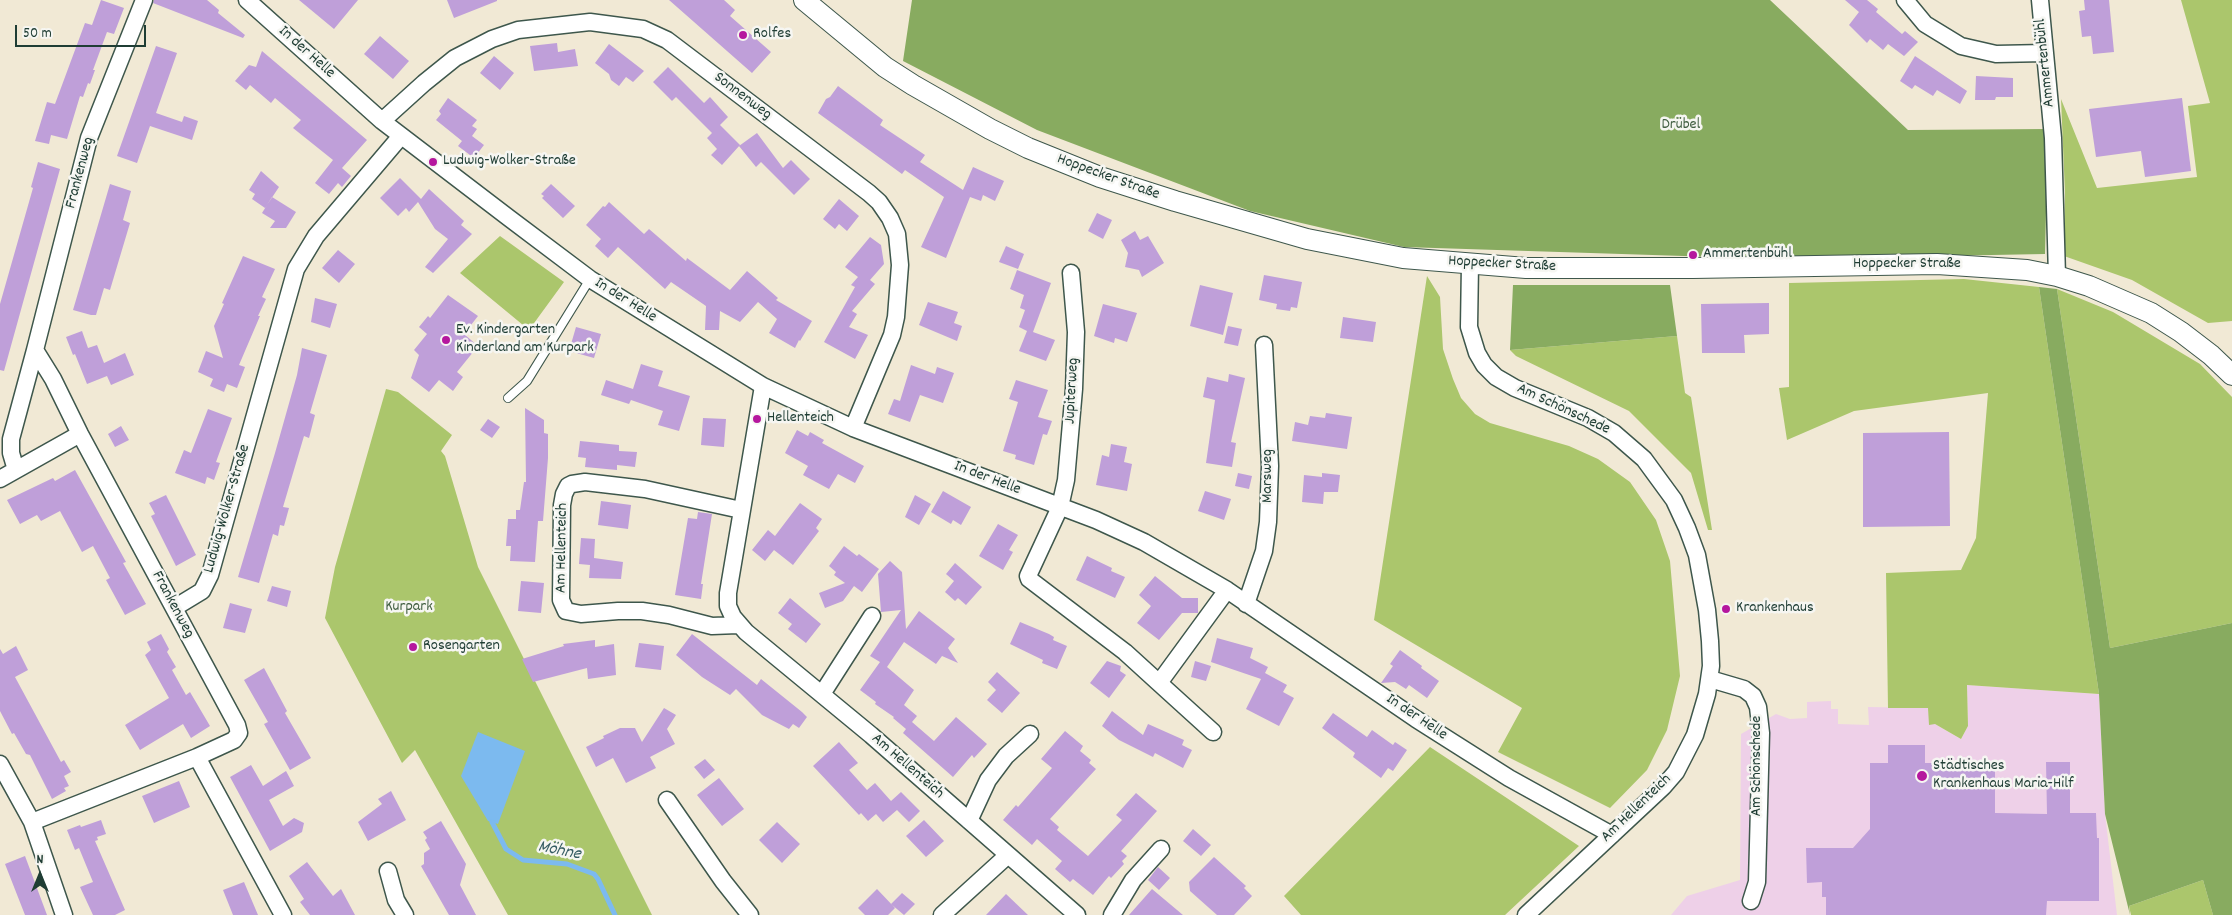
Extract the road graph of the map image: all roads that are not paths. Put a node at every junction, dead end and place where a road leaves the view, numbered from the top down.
1 (144, 0) edge
2 (247, 0) edge
3 (804, 0) edge
4 (1905, 0) edge
5 (2040, 0) edge
6 (2045, 53) junction
7 (382, 122) junction
8 (401, 136) junction
9 (1470, 264) junction
10 (1071, 273) dead end
11 (2056, 276) junction
12 (590, 279) junction
13 (1264, 345) dead end
14 (35, 350) junction
15 (2232, 375) edge
16 (763, 386) junction
17 (508, 398) dead end
18 (854, 428) junction
19 (80, 434) junction
20 (16, 470) junction
21 (0, 479) edge
22 (1060, 507) junction
23 (741, 510) junction
24 (1226, 590) junction
25 (1246, 604) junction
26 (174, 608) junction
27 (872, 616) dead end
28 (738, 625) junction
29 (1710, 679) junction
30 (1160, 683) junction
31 (822, 694) junction
32 (1213, 732) dead end
33 (1030, 734) dead end
34 (197, 757) junction
35 (0, 764) edge
36 (667, 800) dead end
37 (969, 821) junction
38 (32, 822) junction
39 (1612, 835) junction
40 (1161, 849) dead end
41 (1008, 855) junction
42 (388, 871) dead end
43 (1751, 901) dead end
44 (64, 915) edge
45 (283, 915) edge
46 (405, 915) edge
47 (750, 915) edge
48 (942, 915) edge
49 (1077, 915) edge
50 (1112, 915) edge
51 (1526, 915) edge

1 - 14 street, Frankenweg
2 - 7 street, In der Helle
3 - 9 street, Hoppecker Straße
4 - 6 street
5 - 6 street, Ammertenbühl
6 - 11 street, Ammertenbühl
7 - 8 street, In der Helle
7 - 18 street, Sonnenweg
8 - 12 street, In der Helle
8 - 26 street, Ludwig-Wolker-Straße
9 - 11 street, Hoppecker Straße
9 - 29 street, Am Schönschede
10 - 22 street, Jupiterweg
11 - 15 street, Hoppecker Straße
12 - 16 street, In der Helle
12 - 17 lane
13 - 25 street, Marsweg
14 - 19 street, Frankenweg
14 - 20 street, Frankenweg
16 - 18 street, In der Helle
16 - 23 street, Am Hellenteich
18 - 22 street, In der Helle
19 - 20 street
19 - 26 street, Frankenweg
20 - 21 street
22 - 24 street, In der Helle
22 - 30 street
23 - 28 street, Am Hellenteich
23 - 28 street, Am Hellenteich
24 - 25 street, In der Helle
24 - 30 street
25 - 39 street, In der Helle
26 - 34 street, Frankenweg
27 - 31 street
28 - 31 street, Am Hellenteich
29 - 39 street, Am Hellenteich
29 - 43 street, Am Schönschede
30 - 32 street
31 - 37 street, Am Hellenteich
33 - 37 street
34 - 38 street, Frankenweg
34 - 45 street
35 - 38 street
36 - 47 street
37 - 41 street, Am Hellenteich
38 - 44 street
39 - 51 street, Am Hellenteich
40 - 50 street
41 - 48 street
41 - 49 street, Am Hellenteich
42 - 46 street

